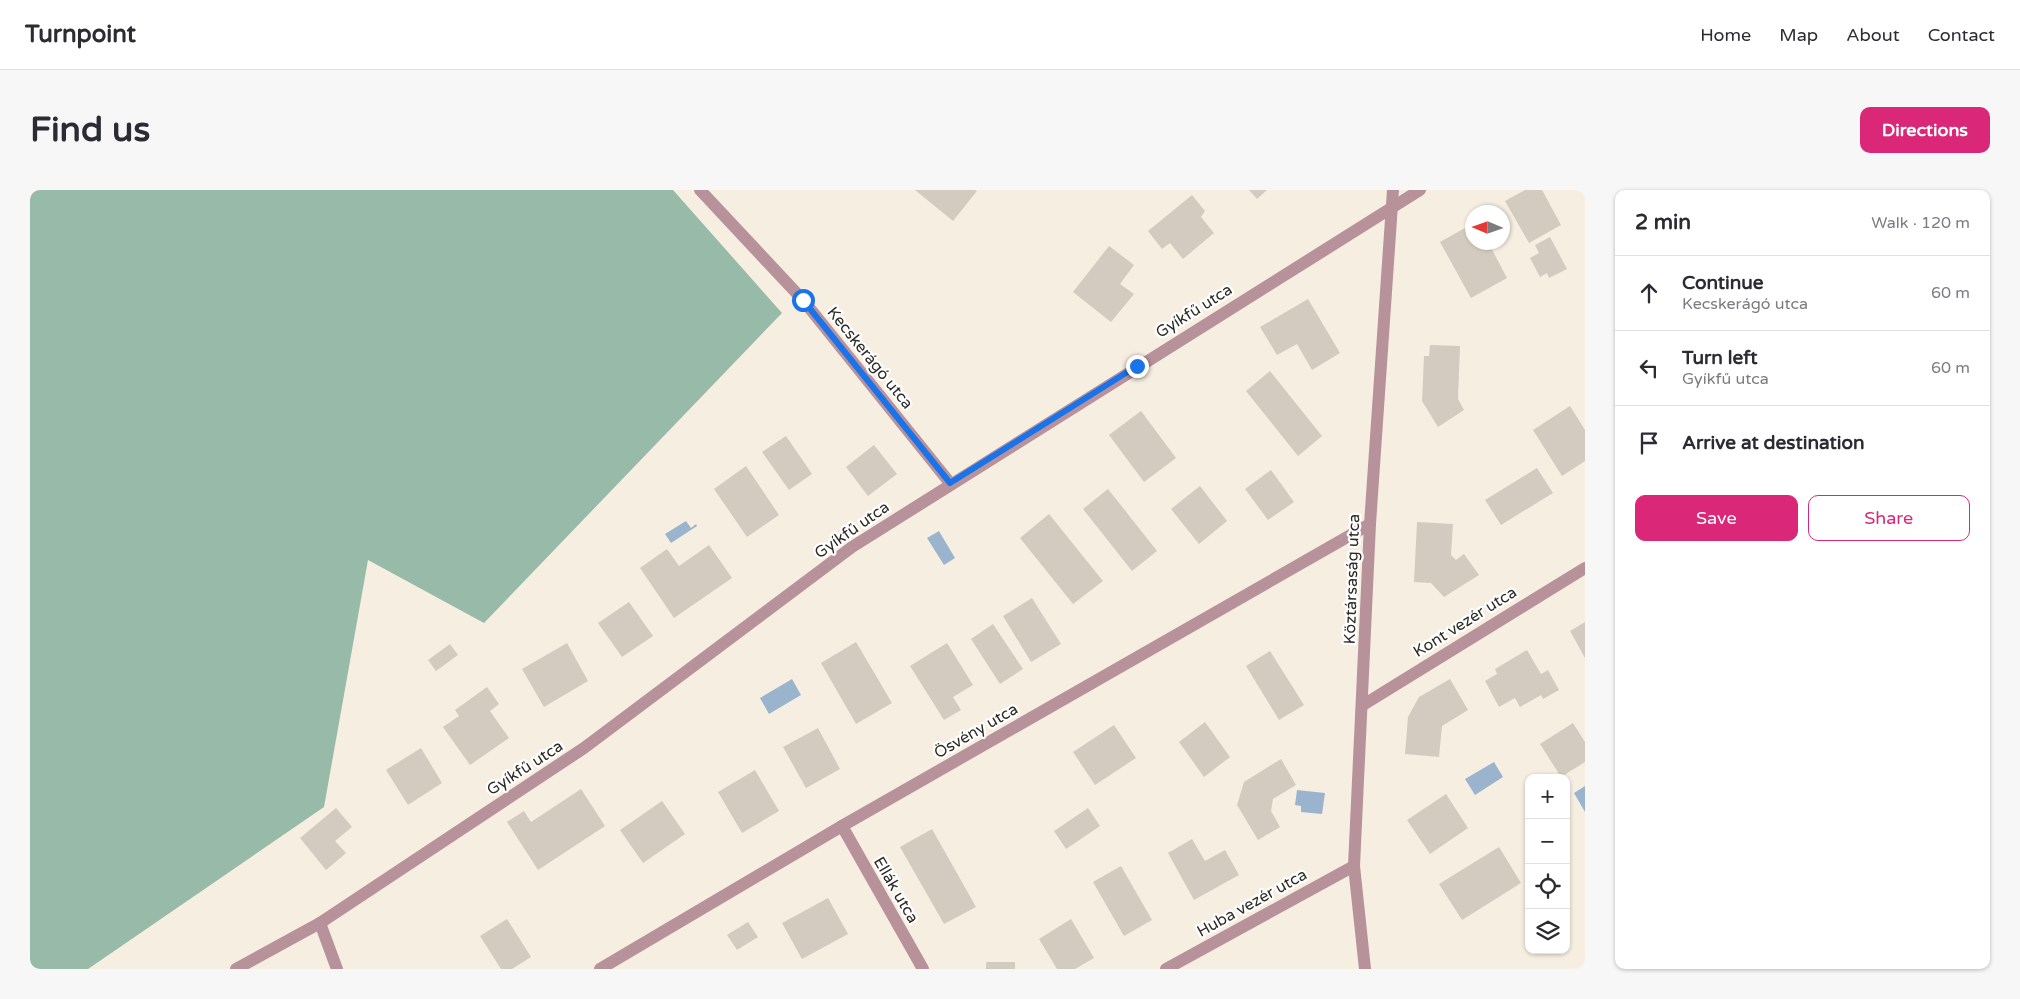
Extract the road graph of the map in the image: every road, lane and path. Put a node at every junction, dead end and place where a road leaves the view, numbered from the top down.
1 (700, 190) edge
2 (1394, 190) edge
3 (1420, 190) edge
4 (1393, 205) junction
5 (950, 483) junction
6 (1370, 524) junction
7 (1585, 568) edge
8 (1363, 705) junction
9 (842, 826) junction
10 (1354, 866) junction
11 (320, 923) junction
12 (236, 969) edge
13 (337, 969) edge
14 (600, 969) edge
15 (923, 969) edge
16 (1166, 969) edge
17 (1365, 969) edge

1 - 5 street, Kecskerágó utca
2 - 4 street, Köztársaság utca
3 - 4 street, Gyíkfű utca
4 - 5 street, Gyíkfű utca
4 - 6 street, Köztársaság utca
5 - 11 street, Gyíkfű utca
6 - 8 street, Köztársaság utca
6 - 9 street, Ösvény utca
7 - 8 street, Kont vezér utca
8 - 10 street, Köztársaság utca
9 - 14 street, Ösvény utca
9 - 15 street, Ellák utca
10 - 16 street, Huba vezér utca
10 - 17 street, Köztársaság utca
11 - 12 street, Gyíkfű utca
11 - 13 street

